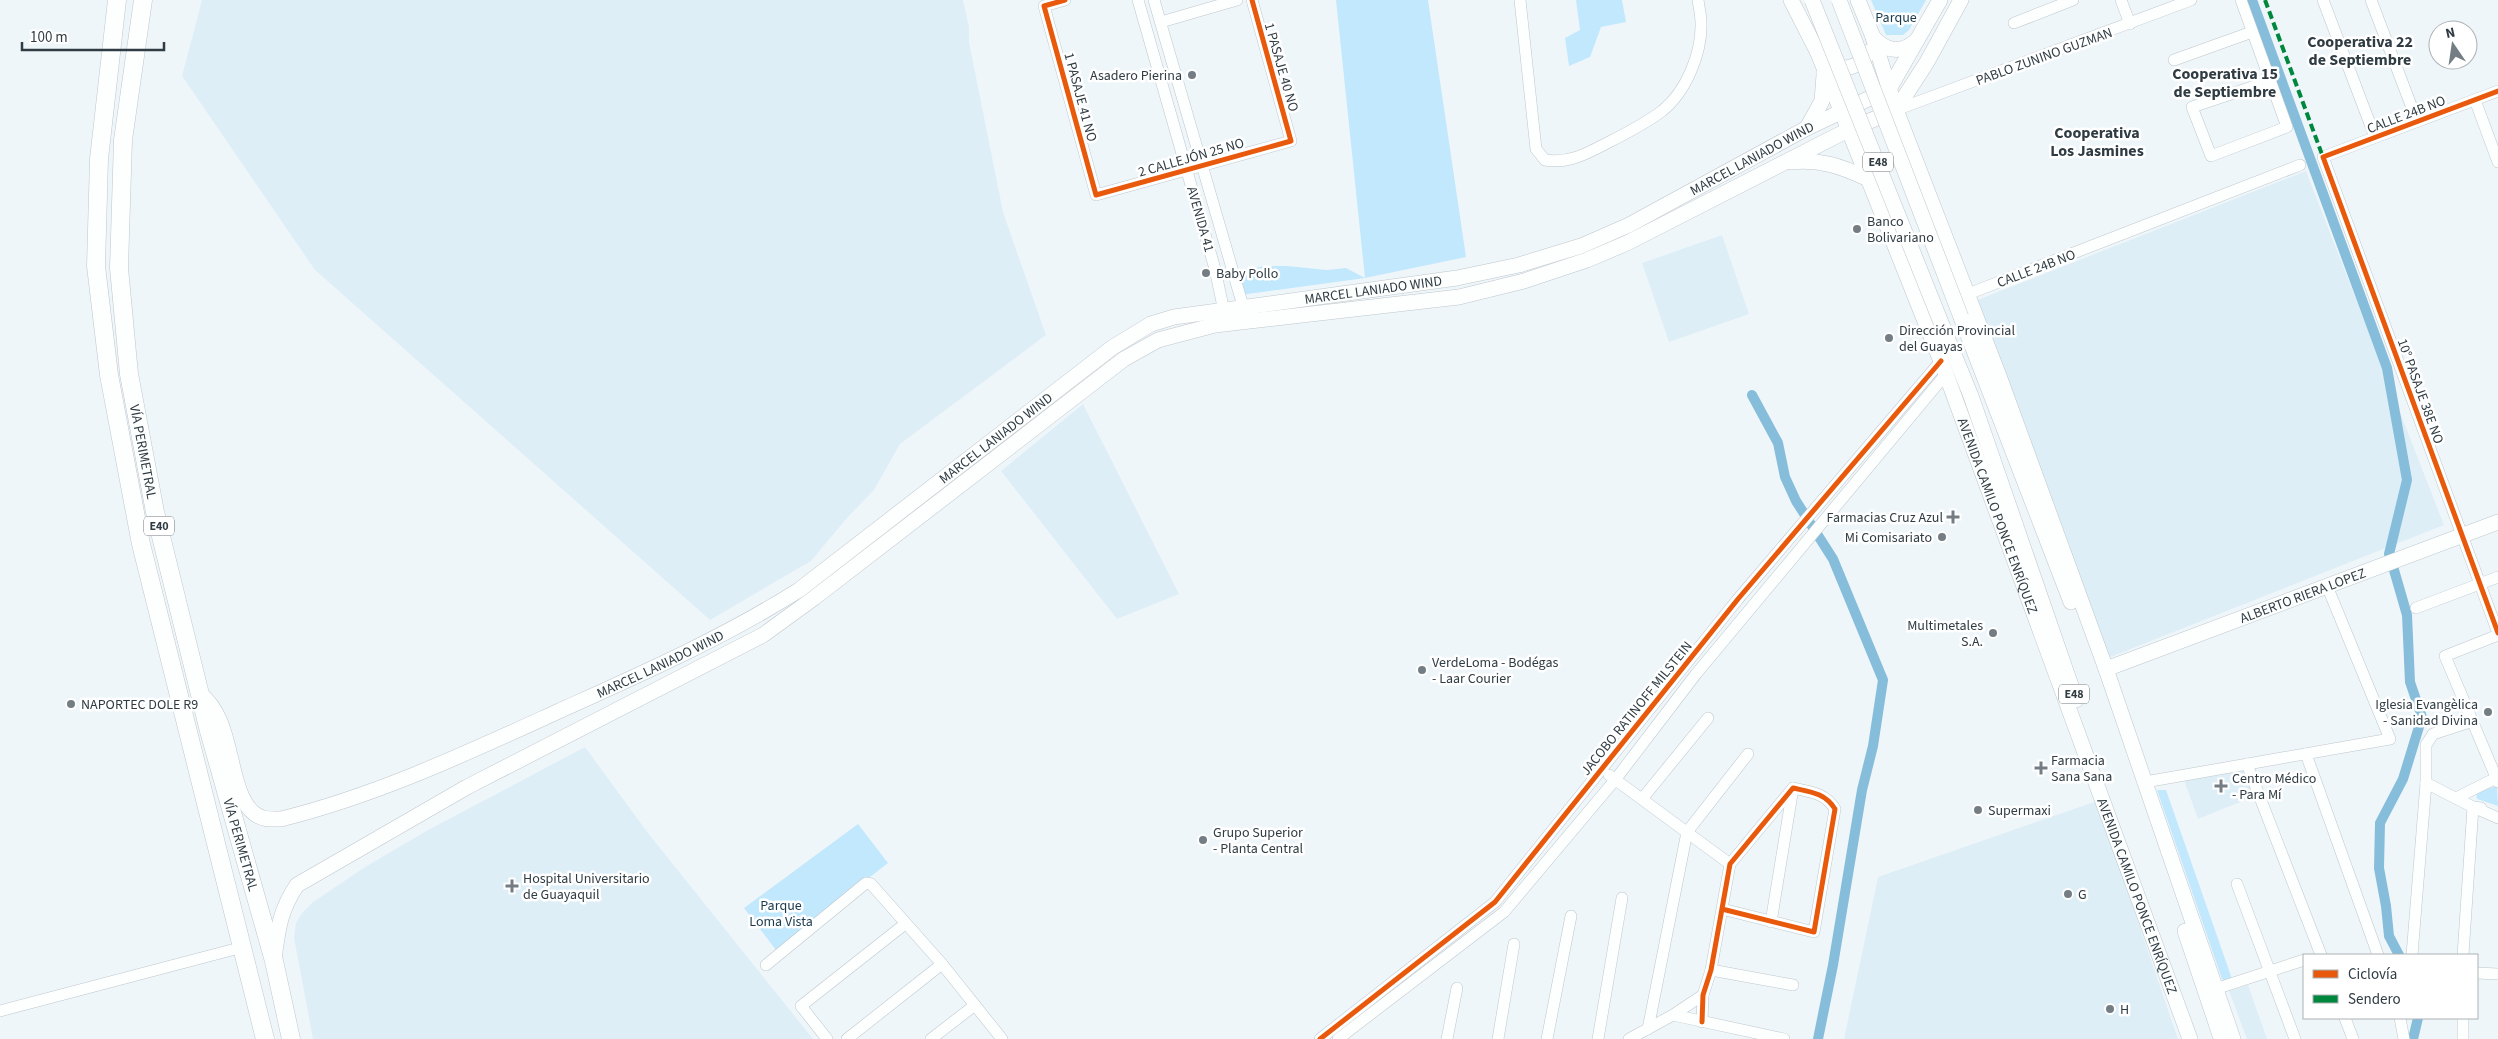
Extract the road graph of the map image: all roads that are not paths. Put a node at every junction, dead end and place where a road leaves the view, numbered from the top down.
1 (117, 0) edge
2 (142, 0) edge
3 (1065, 0) edge
4 (1138, 0) edge
5 (1154, 0) edge
6 (1237, 0) edge
7 (1252, 0) edge
8 (1520, 0) edge
9 (1698, 0) edge
10 (1791, 0) edge
11 (1812, 0) edge
12 (1839, 0) edge
13 (1858, 0) edge
14 (1940, 0) edge
15 (2073, 0) edge
16 (2121, 0) edge
17 (2191, 0) edge
18 (2241, 0) edge
19 (2323, 0) edge
20 (2371, 0) edge
21 (1962, 1) edge
22 (1161, 22) junction
23 (2014, 23) dead end
24 (2130, 24) junction
25 (2252, 32) junction
26 (1873, 36) junction
27 (1918, 39) junction
28 (1818, 53) junction
29 (2174, 60) dead end
30 (1823, 69) junction
31 (2270, 81) junction
32 (1889, 88) junction
33 (2498, 91) edge
34 (2475, 100) junction
35 (1896, 110) junction
36 (1841, 112) junction
37 (2417, 122) junction
38 (1806, 128) junction
39 (1848, 130) junction
40 (2375, 137) junction
41 (1291, 141) joint
42 (2323, 157) joint
43 (1784, 162) junction
44 (2498, 162) edge
45 (2300, 165) dead end
46 (1202, 166) junction
47 (1186, 170) junction
48 (1866, 178) junction
49 (1096, 195) joint
50 (1968, 294) junction
51 (1242, 306) junction
52 (1225, 316) junction
53 (1247, 321) junction
54 (1942, 326) junction
55 (1978, 361) junction
56 (1944, 367) junction
57 (1999, 376) junction
58 (1971, 396) junction
59 (1997, 411) junction
60 (2498, 522) edge
61 (2462, 535) junction
62 (2498, 577) edge
63 (2480, 584) junction
64 (2327, 586) junction
65 (2416, 608) dead end
66 (2498, 634) edge
67 (2102, 670) junction
68 (200, 694) junction
69 (1708, 718) dead end
70 (2473, 721) junction
71 (1748, 754) dead end
72 (2306, 754) junction
73 (2248, 764) junction
74 (1601, 770) junction
75 (2131, 770) junction
76 (1615, 780) junction
77 (2497, 780) edge
78 (2145, 782) junction
79 (2426, 783) junction
80 (1793, 788) junction
81 (2458, 797) junction
82 (1642, 799) junction
83 (2142, 803) junction
84 (2473, 807) junction
85 (2498, 810) edge
86 (2498, 818) edge
87 (1687, 832) junction
88 (1730, 864) junction
89 (2237, 884) dead end
90 (1622, 898) dead end
91 (1722, 909) junction
92 (1570, 916) dead end
93 (2154, 917) junction
94 (1771, 922) junction
95 (905, 924) junction
96 (2154, 941) junction
97 (1514, 944) dead end
98 (243, 947) junction
99 (2321, 954) edge
100 (2378, 954) edge
101 (2412, 954) edge
102 (2463, 954) edge
103 (2168, 956) junction
104 (2303, 960) edge
105 (274, 961) junction
106 (942, 964) junction
107 (766, 965) dead end
108 (1711, 970) junction
109 (2269, 970) junction
110 (2478, 973) edge
111 (2498, 974) edge
112 (1793, 985) dead end
113 (1457, 988) dead end
114 (2181, 990) junction
115 (2210, 990) junction
116 (1703, 995) junction
117 (975, 1005) junction
118 (0, 1011) edge
119 (1673, 1015) junction
120 (1356, 1018) junction
121 (2345, 1019) edge
122 (2400, 1019) edge
123 (2463, 1019) edge
124 (1702, 1022) junction
125 (1648, 1029) junction
126 (265, 1039) edge
127 (291, 1039) edge
128 (828, 1039) edge
129 (847, 1039) edge
130 (931, 1039) edge
131 (1002, 1039) edge
132 (1320, 1039) edge
133 (1338, 1039) edge
134 (1447, 1039) edge
135 (1498, 1039) edge
136 (1547, 1039) edge
137 (1598, 1039) edge
138 (1629, 1039) edge
139 (1784, 1039) edge
140 (2190, 1039) edge
141 (2201, 1039) edge
142 (2222, 1039) edge
143 (2231, 1039) edge
144 (2295, 1039) edge
145 (2354, 1039) edge
146 (2404, 1039) edge
147 (2463, 1039) edge

1 - 98 highway, VÍA PERIMETRAL / E40
2 - 68 highway, VÍA PERIMETRAL / E40
3 - 49 street, 1 PASAJE 41 NO
4 - 47 street, AVENIDA 41
5 - 22 street, AVENIDA 41
6 - 22 street
7 - 41 street, 1 PASAJE 40 NO
8 - 9 street
10 - 28 main road, AVENIDA CAMILO PONCE ENRÍQUEZ / E48
11 - 54 main road, AVENIDA CAMILO PONCE ENRÍQUEZ / E48, bridge
12 - 55 main road, E48, bridge
13 - 26 main road, E48
14 - 27 main road
15 - 23 street
16 - 24 street
17 - 24 street, PABLO ZUNINO GUZMAN
18 - 25 street
19 - 40 street
20 - 37 street
21 - 35 main road
22 - 46 street, AVENIDA 41
24 - 35 street, PABLO ZUNINO GUZMAN
25 - 29 street
25 - 31 street
26 - 27 main road
26 - 28 main road
26 - 32 main road, E48
27 - 32 main road
28 - 30 main road, AVENIDA CAMILO PONCE ENRÍQUEZ / E48
30 - 36 main road, AVENIDA CAMILO PONCE ENRÍQUEZ / E48
30 - 38 main road
31 - 31 street
32 - 35 main road, E48
32 - 36 main road, MARCEL LANIADO WIND
33 - 34 street, CALLE 24B NO
34 - 37 street, CALLE 24B NO
34 - 44 street
35 - 39 main road, MARCEL LANIADO WIND
35 - 50 main road, E48
36 - 38 main road, MARCEL LANIADO WIND
36 - 39 main road, AVENIDA CAMILO PONCE ENRÍQUEZ / E48
37 - 40 street, CALLE 24B NO
38 - 51 main road, MARCEL LANIADO WIND
39 - 43 main road, MARCEL LANIADO WIND
39 - 48 main road, AVENIDA CAMILO PONCE ENRÍQUEZ / E48
40 - 42 street, CALLE 24B NO
41 - 46 street, 2 CALLEJÓN 25 NO
42 - 61 street, 10° PASAJE 38E NO
43 - 48 main road
43 - 53 main road, MARCEL LANIADO WIND
45 - 50 street, CALLE 24B NO
46 - 47 street, 2 CALLEJÓN 25 NO
46 - 51 street, AVENIDA 41
47 - 49 street, 2 CALLEJÓN 25 NO
47 - 52 street, AVENIDA 41
48 - 56 main road, AVENIDA CAMILO PONCE ENRÍQUEZ / E48
50 - 57 main road, E48
51 - 52 main road, MARCEL LANIADO WIND
51 - 53 street, AVENIDA 41
52 - 53 main road, MARCEL LANIADO WIND
52 - 68 main road, MARCEL LANIADO WIND
52 - 105 main road, MARCEL LANIADO WIND
54 - 56 main road
54 - 58 main road, AVENIDA CAMILO PONCE ENRÍQUEZ / E48
55 - 57 main road
55 - 59 main road, E48
56 - 58 main road
56 - 74 street, JACOBO RATINOFF MILSTEIN
56 - 76 street, JACOBO RATINOFF MILSTEIN
56 - 96 main road, AVENIDA CAMILO PONCE ENRÍQUEZ / E48
57 - 59 main road
57 - 67 main road, E48
58 - 93 main road, AVENIDA CAMILO PONCE ENRÍQUEZ / E48
59 - 67 main road, E48
60 - 61 main road, ALBERTO RIERA LOPEZ
61 - 63 street, 10° PASAJE 38E NO
61 - 64 main road, ALBERTO RIERA LOPEZ
62 - 63 street
63 - 65 street
63 - 66 street, 10° PASAJE 38E NO
64 - 67 main road, ALBERTO RIERA LOPEZ
64 - 72 street
66 - 70 street
67 - 75 main road, E48
67 - 78 main road, E48
68 - 105 highway, VÍA PERIMETRAL / E40
69 - 82 street
70 - 77 street
70 - 79 street
71 - 87 street
72 - 73 street
72 - 100 street
73 - 78 street
73 - 99 street
74 - 76 street
74 - 120 street, JACOBO RATINOFF MILSTEIN
75 - 78 main road
75 - 83 main road, E48
76 - 82 street
76 - 120 street, JACOBO RATINOFF MILSTEIN
77 - 81 street
78 - 83 main road
78 - 115 main road, E48
79 - 81 street
79 - 101 street
80 - 88 street
80 - 94 street
80 - 94 street
81 - 84 street
82 - 87 street
83 - 115 main road, E48
84 - 85 street
84 - 86 street
84 - 102 street
87 - 88 street
87 - 125 street
88 - 91 street
89 - 109 street
90 - 137 street
91 - 94 street
91 - 108 street
92 - 136 street
93 - 96 main road
93 - 103 main road, AVENIDA CAMILO PONCE ENRÍQUEZ / E48
95 - 106 street
95 - 107 street
95 - 128 street
96 - 103 main road
96 - 140 main road, AVENIDA CAMILO PONCE ENRÍQUEZ / E48
97 - 135 street
98 - 118 street
98 - 126 highway, VÍA PERIMETRAL / E40
103 - 114 main road, AVENIDA CAMILO PONCE ENRÍQUEZ / E48
104 - 109 street
105 - 127 highway, VÍA PERIMETRAL / E40
106 - 117 street
106 - 129 street
108 - 112 street
108 - 116 street
109 - 115 street
109 - 144 street
110 - 111 street
113 - 134 street
114 - 140 main road
114 - 141 main road, AVENIDA CAMILO PONCE ENRÍQUEZ / E48
115 - 142 main road, E48
115 - 143 main road, E48
116 - 119 street
116 - 124 street
117 - 130 street
117 - 131 street
119 - 124 street
119 - 125 street
120 - 132 street, JACOBO RATINOFF MILSTEIN
120 - 133 street, JACOBO RATINOFF MILSTEIN
121 - 145 street
122 - 146 street
123 - 147 street
124 - 139 street
125 - 138 street

